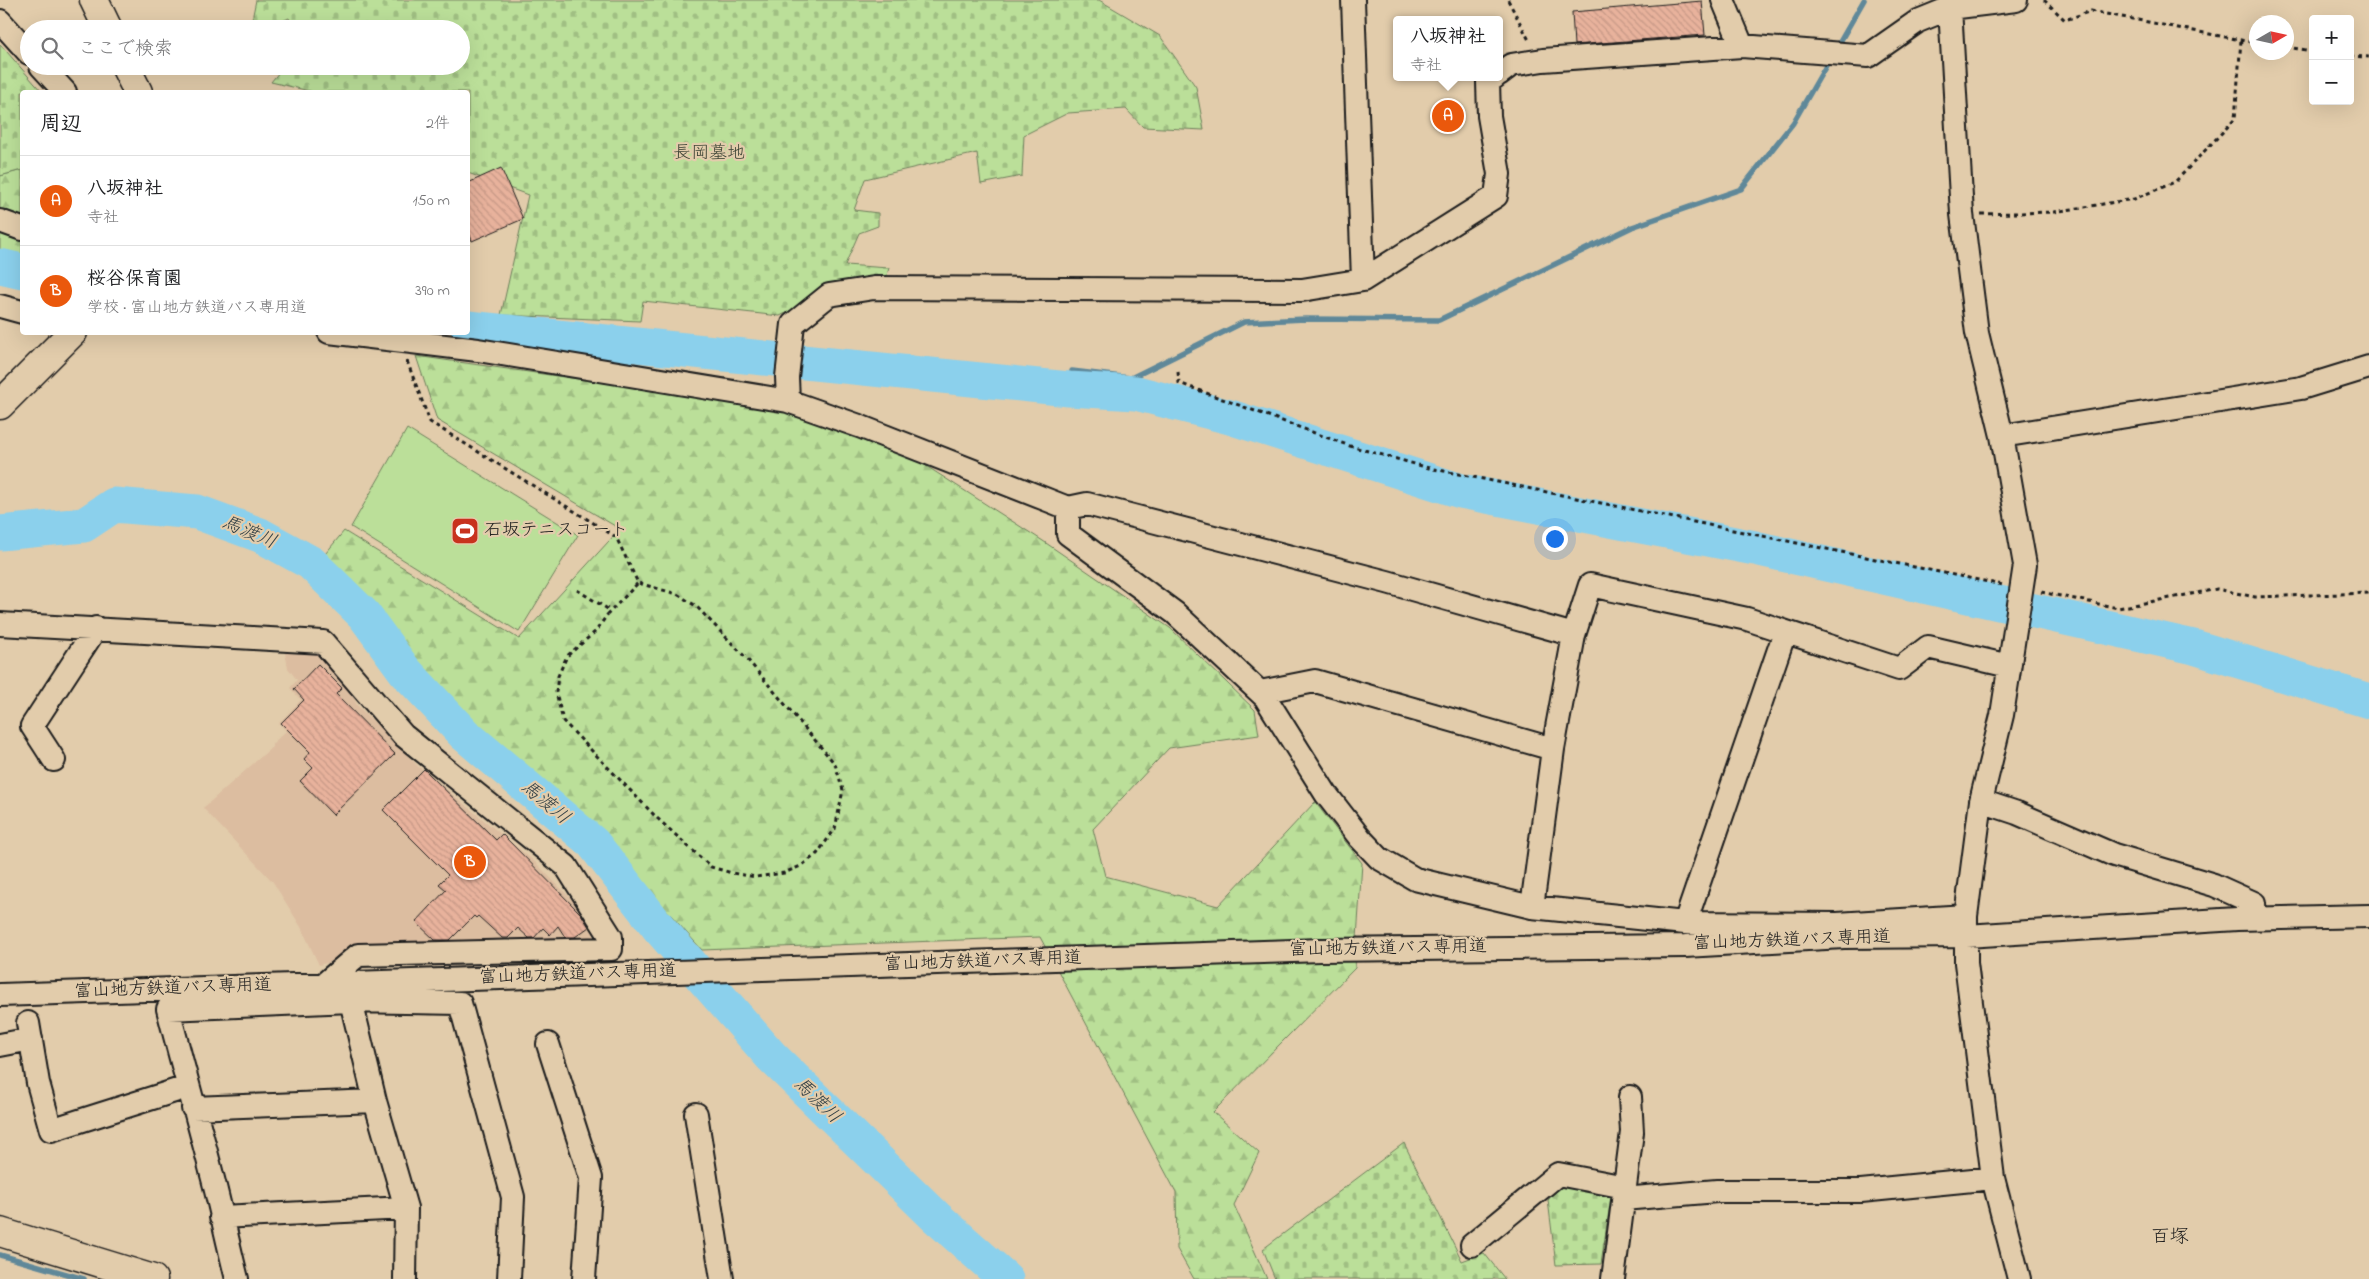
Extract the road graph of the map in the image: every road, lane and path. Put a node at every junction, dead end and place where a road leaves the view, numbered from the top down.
1 (94, 0) edge
2 (1352, 0) edge
3 (1508, 0) edge
4 (1722, 0) edge
5 (2016, 0) edge
6 (2044, 0) edge
7 (1950, 8) junction
8 (104, 20) edge
9 (0, 21) edge
10 (2241, 40) junction
11 (2249, 41) edge
12 (20, 43) edge
13 (1742, 46) junction
14 (2294, 48) edge
15 (2309, 50) edge
16 (2354, 56) edge
17 (2369, 56) edge
18 (1539, 60) junction
19 (1503, 71) edge
20 (49, 75) edge
21 (130, 75) edge
22 (1489, 81) edge
23 (63, 90) edge
24 (137, 90) edge
25 (1962, 214) junction
26 (0, 221) edge
27 (20, 228) edge
28 (1362, 280) junction
29 (0, 306) edge
30 (20, 311) edge
31 (70, 335) edge
32 (350, 335) edge
33 (400, 342) junction
34 (2369, 367) edge
35 (1178, 372) dead end
36 (788, 401) junction
37 (0, 405) edge
38 (2002, 436) junction
39 (1068, 508) junction
40 (638, 583) junction
41 (577, 590) dead end
42 (2369, 593) edge
43 (2020, 601) junction
44 (611, 611) junction
45 (0, 624) edge
46 (96, 628) junction
47 (1785, 632) junction
48 (1574, 636) junction
49 (2009, 666) junction
50 (1260, 692) junction
51 (1553, 749) junction
52 (54, 760) dead end
53 (1981, 801) junction
54 (1532, 907) junction
55 (2369, 916) edge
56 (2255, 918) junction
57 (1685, 923) junction
58 (1966, 926) junction
59 (324, 984) junction
60 (0, 995) edge
61 (351, 1001) junction
62 (548, 1044) dead end
63 (0, 1045) edge
64 (187, 1086) junction
65 (1630, 1097) dead end
66 (375, 1101) junction
67 (193, 1108) junction
68 (696, 1114) dead end
69 (1993, 1178) junction
70 (1624, 1193) junction
71 (406, 1208) junction
72 (221, 1217) junction
73 (0, 1232) edge
74 (1472, 1245) dead end
75 (94, 1270) edge
76 (153, 1279) edge
77 (237, 1279) edge
78 (405, 1279) edge
79 (508, 1279) edge
80 (584, 1279) edge
81 (722, 1279) edge
82 (1613, 1279) edge
83 (2019, 1279) edge

1 - 8 main road
2 - 28 street
3 - 18 path
4 - 13 street
5 - 7 street
6 - 10 path
7 - 13 street
7 - 25 street
9 - 12 street
10 - 11 path
10 - 25 path
13 - 18 street
14 - 15 path
16 - 17 path
18 - 19 street
20 - 23 street
21 - 24 main road
22 - 28 street
25 - 38 street
26 - 27 street
28 - 36 street
29 - 30 street
31 - 37 main road
32 - 33 street
33 - 36 street
33 - 40 path
34 - 38 street
35 - 43 path
36 - 39 street
38 - 43 street
39 - 48 street
39 - 50 street
40 - 44 path
40 - 44 path
41 - 44 path
42 - 43 path
43 - 49 street
45 - 46 street
46 - 52 street
46 - 59 street
47 - 48 street
47 - 49 street
47 - 57 street
48 - 51 street
49 - 53 street
50 - 51 street
50 - 54 street
51 - 54 street
53 - 56 street
53 - 58 street
54 - 57 street
55 - 56 street
56 - 58 street
57 - 58 street
58 - 59 street, 富山地方鉄道バス専用道
58 - 69 street
59 - 60 street, 富山地方鉄道バス専用道
61 - 64 street
61 - 66 street
61 - 79 street
62 - 80 street
63 - 64 street
64 - 67 street
65 - 70 street
66 - 67 street
66 - 71 street
67 - 72 street
68 - 81 street
69 - 70 street
69 - 83 street
70 - 74 street
70 - 82 street
71 - 72 street
71 - 78 street
72 - 77 street
73 - 75 main road
75 - 76 main road

